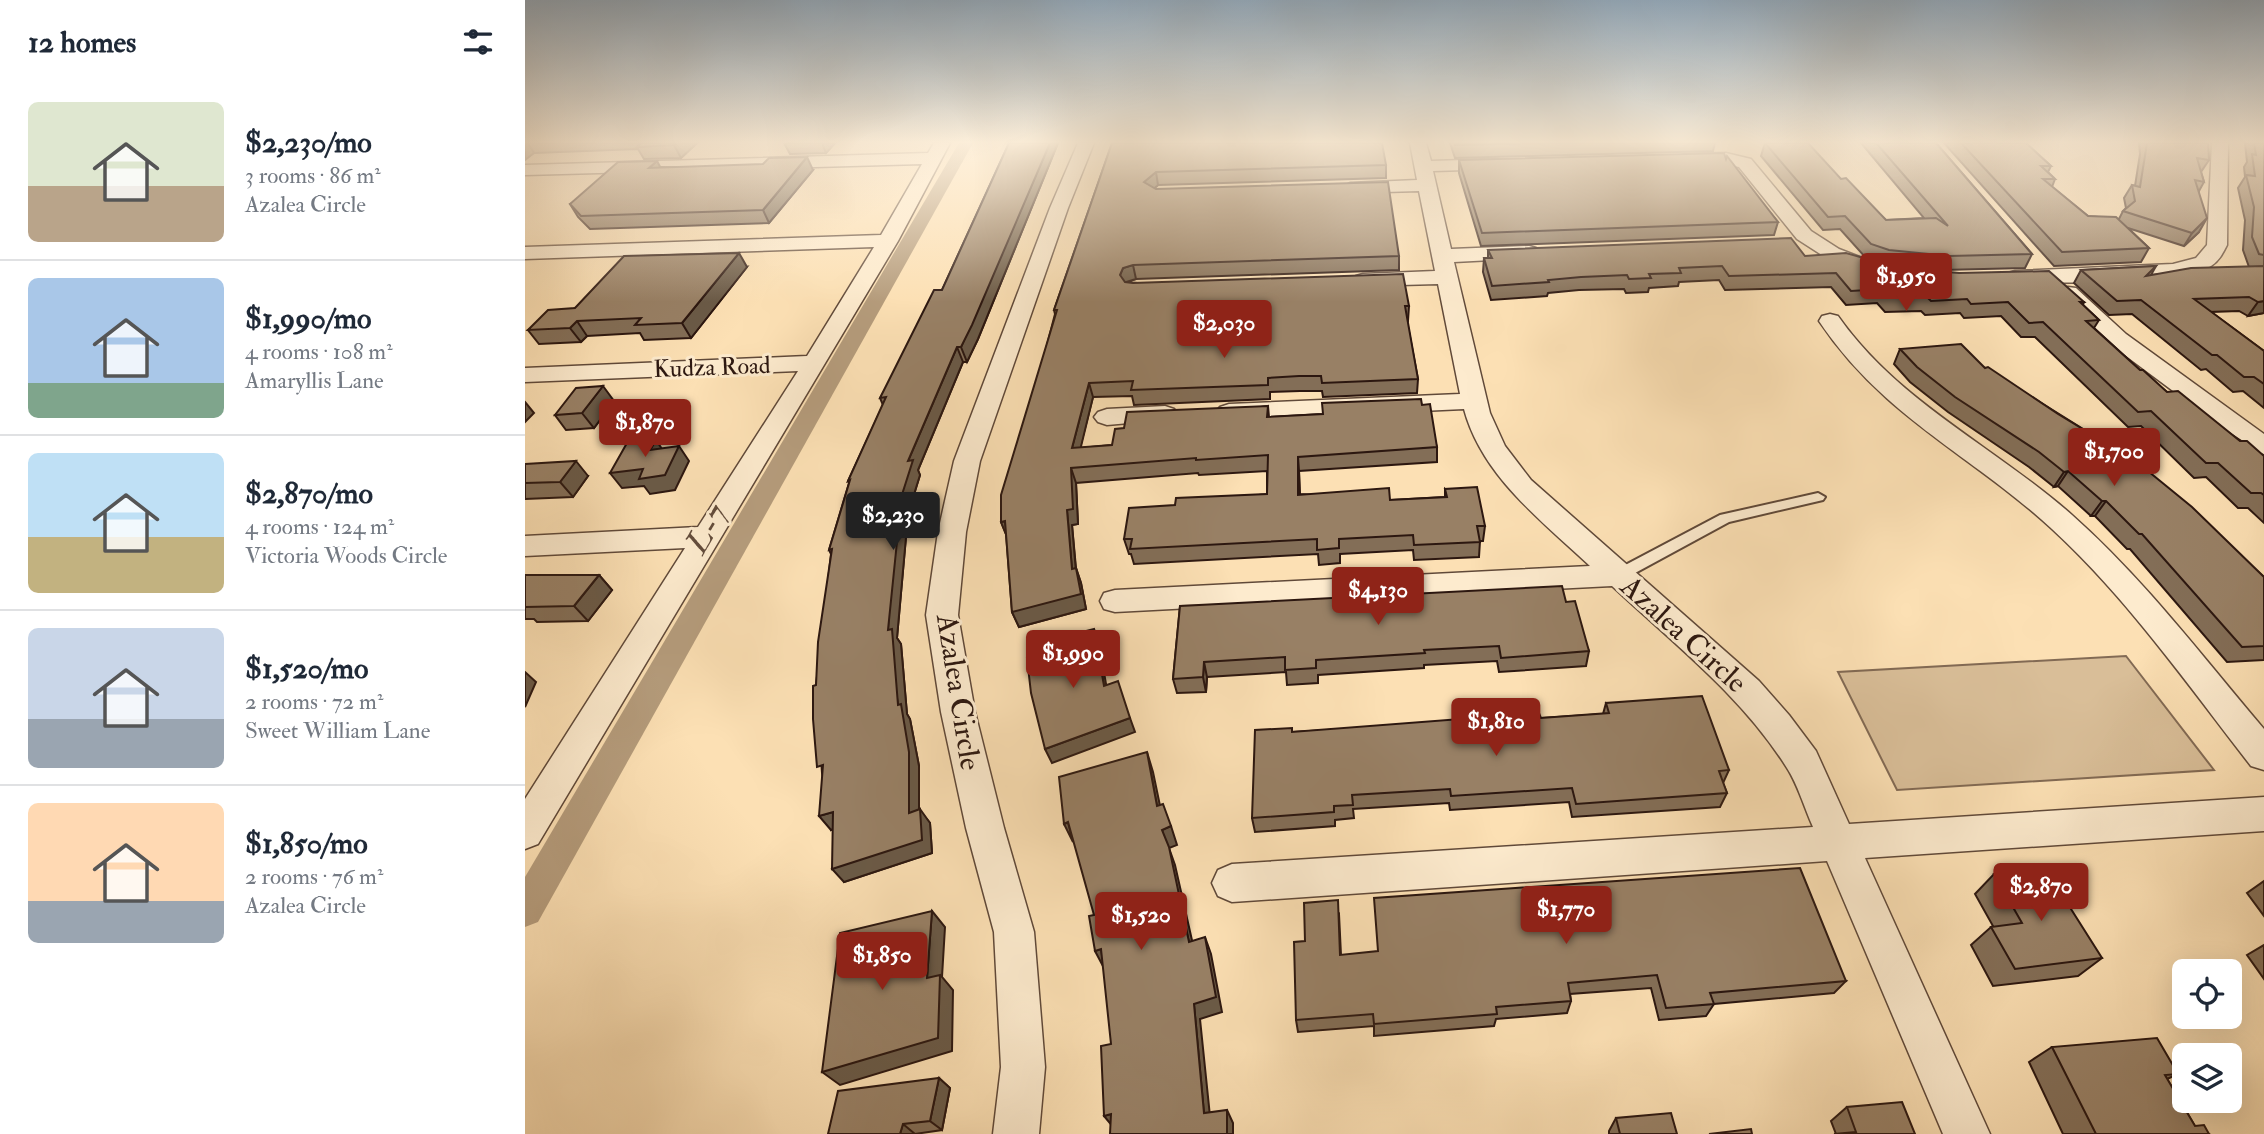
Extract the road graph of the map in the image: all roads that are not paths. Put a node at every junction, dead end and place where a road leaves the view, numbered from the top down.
1 (912, 196) edge
2 (1064, 196) edge
3 (1429, 196) edge
4 (1771, 196) edge
5 (2218, 196) edge
6 (888, 241) junction
7 (1786, 243) edge
8 (1814, 243) junction
9 (1552, 252) edge
10 (525, 253) edge
11 (1442, 256) junction
12 (2030, 257) edge
13 (1890, 273) edge
14 (2049, 276) junction
15 (1447, 277) junction
16 (1994, 278) edge
17 (1343, 281) edge
18 (1829, 321) dead end
19 (815, 363) junction
20 (525, 375) edge
21 (1473, 401) junction
22 (1107, 417) dead end
23 (2264, 446) edge
24 (1818, 497) dead end
25 (708, 537) junction
26 (525, 545) edge
27 (1619, 575) junction
28 (1115, 601) dead end
29 (2264, 755) edge
30 (2264, 814) edge
31 (529, 817) edge
32 (1841, 842) junction
33 (1232, 883) dead end
34 (1016, 1134) edge
35 (1967, 1134) edge

1 - 6 street
2 - 34 street, Azalea Circle
3 - 11 street, Azalea Circle
4 - 8 street
5 - 14 street
6 - 10 street
6 - 19 street
7 - 8 street
8 - 13 street
9 - 11 street
11 - 15 street, Azalea Circle
12 - 14 street
14 - 16 street
14 - 23 street
15 - 17 street
15 - 21 street, Azalea Circle
18 - 29 street
19 - 20 street, Kudza Road
19 - 25 street
21 - 22 street
21 - 27 street, Azalea Circle
24 - 27 lane
25 - 26 street
25 - 31 street
27 - 28 street
27 - 32 street, Azalea Circle
30 - 32 street
32 - 33 street
32 - 35 street, Azalea Circle

